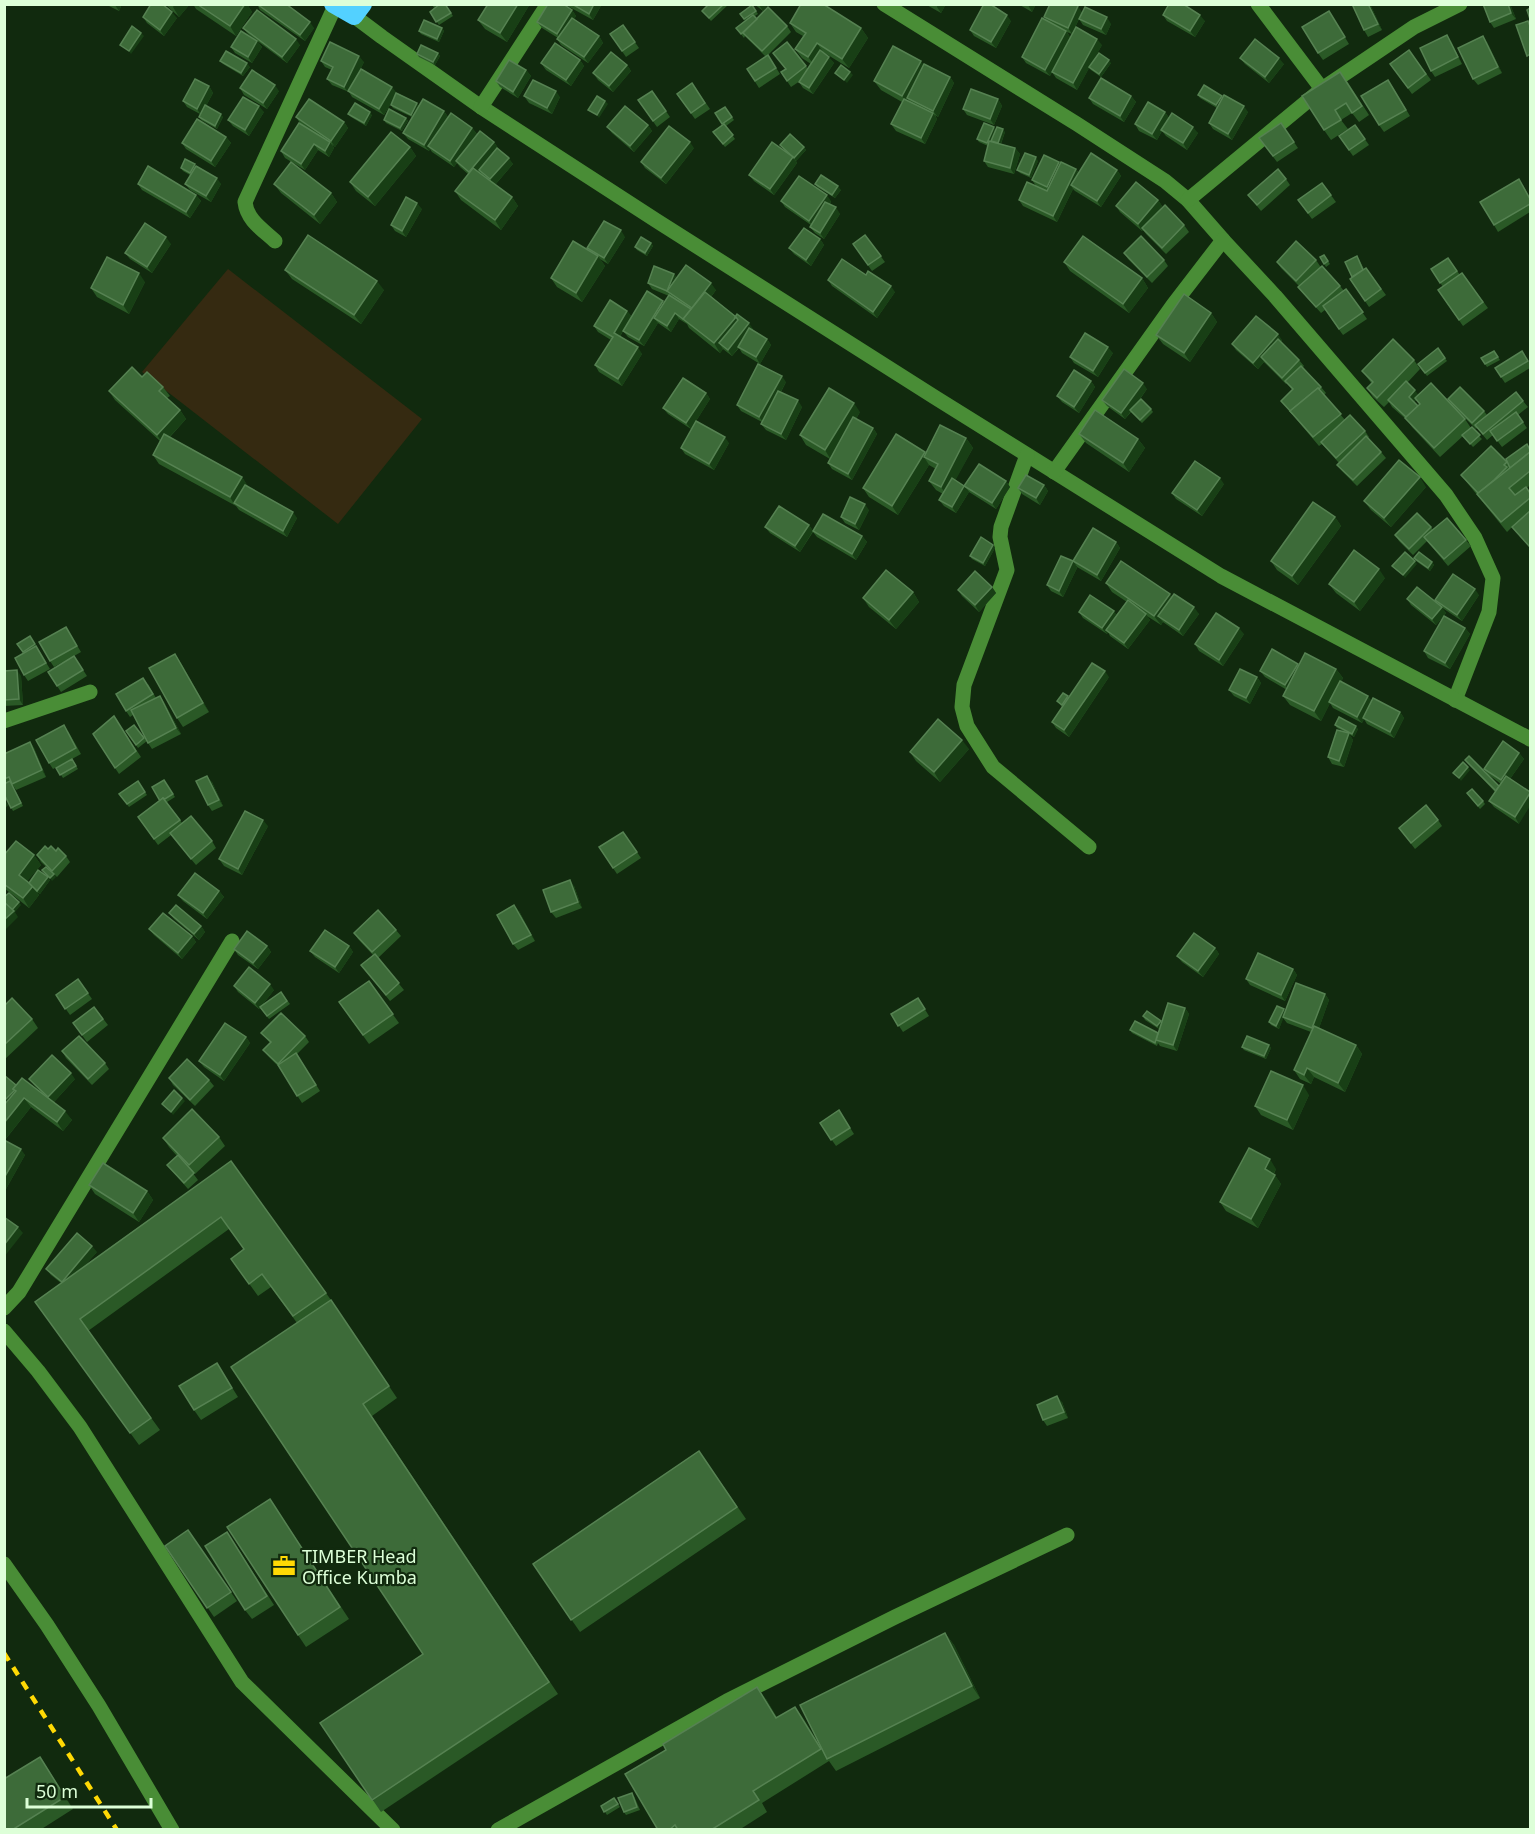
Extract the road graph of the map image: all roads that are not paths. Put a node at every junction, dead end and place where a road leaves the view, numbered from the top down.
1 (548, 4) edge
2 (884, 4) edge
3 (1258, 4) edge
4 (1460, 4) edge
5 (334, 5) edge
6 (359, 10) edge
7 (1322, 89) junction
8 (481, 106) junction
9 (1188, 200) junction
10 (1223, 240) junction
11 (275, 241) dead end
12 (1027, 455) junction
13 (1054, 472) junction
14 (90, 692) dead end
15 (1455, 700) junction
16 (4, 721) edge
17 (1530, 739) edge
18 (1089, 847) dead end
19 (232, 941) dead end
20 (4, 1308) edge
21 (4, 1331) edge
22 (1067, 1535) dead end
23 (4, 1564) edge
24 (172, 1830) edge
25 (393, 1830) edge
26 (498, 1830) edge

1 - 8 street
2 - 9 street
3 - 7 street
4 - 7 street
5 - 6 highway
5 - 11 street
6 - 8 street
7 - 9 street
8 - 12 street
9 - 10 street
10 - 13 street
10 - 15 street
12 - 13 street
12 - 18 street
13 - 15 street
14 - 16 street
15 - 17 street
19 - 20 street
21 - 25 street
22 - 26 street
23 - 24 street

